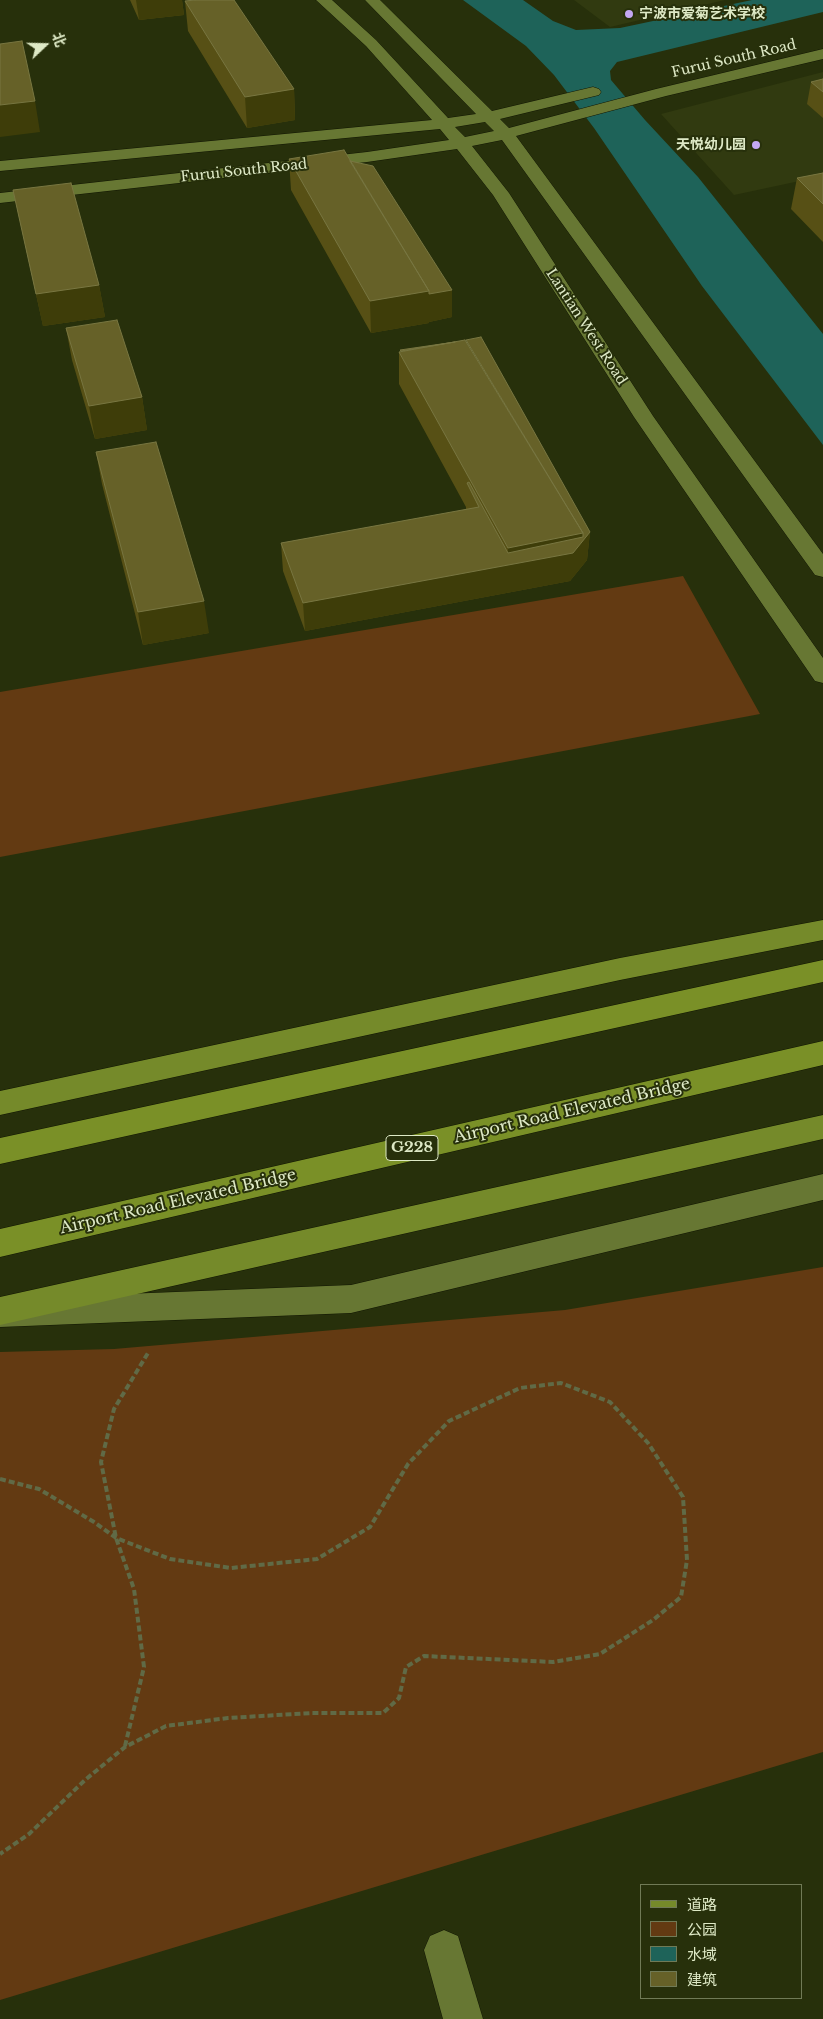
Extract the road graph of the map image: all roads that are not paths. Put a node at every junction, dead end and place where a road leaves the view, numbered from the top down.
1 (323, 0) edge
2 (372, 0) edge
3 (823, 54) edge
4 (740, 58) dead end
5 (676, 73) dead end
6 (610, 88) dead end
7 (490, 116) junction
8 (444, 124) junction
9 (506, 134) junction
10 (461, 143) junction
11 (0, 166) edge
12 (0, 198) edge
13 (823, 570) edge
14 (823, 675) edge
15 (823, 930) edge
16 (823, 971) edge
17 (823, 1053) edge
18 (0, 1103) edge
19 (823, 1127) edge
20 (0, 1151) edge
21 (823, 1187) edge
22 (0, 1243) edge
23 (0, 1312) edge
24 (444, 1950) dead end
25 (463, 2019) edge

1 - 8 street, Lantian West Road
2 - 7 street
3 - 9 street, Furui South Road
4 - 5 street, Furui South Road
6 - 7 street, Furui South Road
7 - 8 street, Furui South Road
7 - 9 street
8 - 10 street, Lantian West Road
8 - 11 street, Furui South Road
9 - 10 street, Furui South Road
9 - 13 street
10 - 12 street, Furui South Road
10 - 14 street, Lantian West Road
15 - 18 main road
16 - 20 highway
17 - 22 highway, Airport Road Elevated Bridge / G228
19 - 23 main road
21 - 23 street
24 - 25 street

